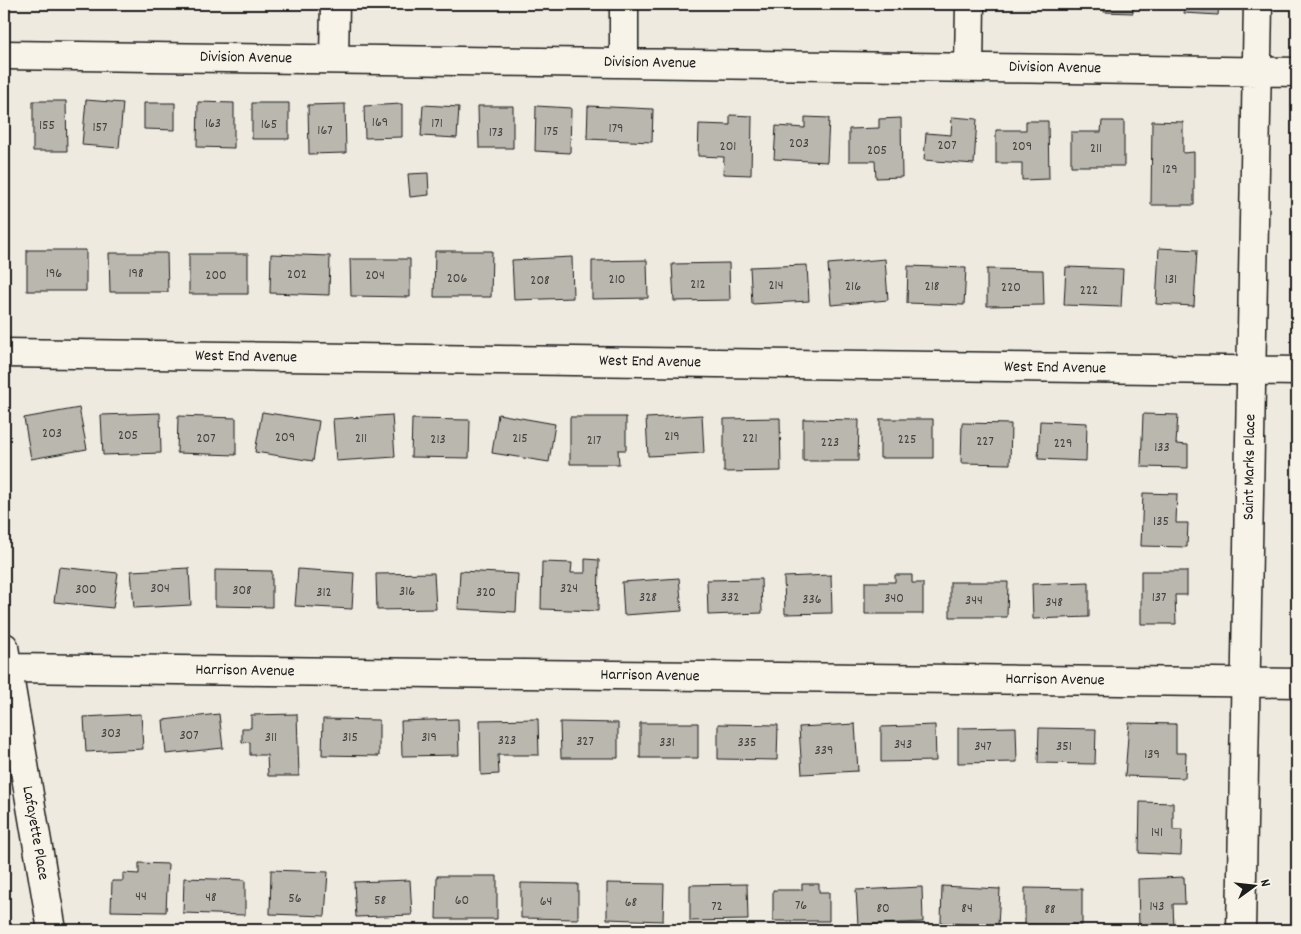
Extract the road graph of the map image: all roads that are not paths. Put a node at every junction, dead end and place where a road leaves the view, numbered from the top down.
1 (335, 4) edge
2 (624, 4) edge
3 (970, 4) edge
4 (1258, 4) edge
5 (4, 55) edge
6 (334, 59) junction
7 (624, 63) junction
8 (969, 67) junction
9 (1257, 71) junction
10 (1297, 72) edge
11 (4, 353) edge
12 (1251, 370) junction
13 (1297, 371) edge
14 (5, 662) edge
15 (1246, 682) junction
16 (1297, 683) edge
17 (52, 930) edge
18 (1241, 930) edge

1 - 6 street
2 - 7 street
3 - 8 street
4 - 9 street, Saint Marks Place
5 - 6 street, Division Avenue
6 - 7 street, Division Avenue
7 - 8 street, Division Avenue
8 - 9 street, Division Avenue
9 - 10 street, Division Avenue
9 - 12 street, Saint Marks Place
11 - 12 street, West End Avenue
12 - 13 street, West End Avenue
12 - 15 street, Saint Marks Place
14 - 15 street, Harrison Avenue
14 - 17 street, Lafayette Place
15 - 16 street, Harrison Avenue
15 - 18 street, Saint Marks Place

